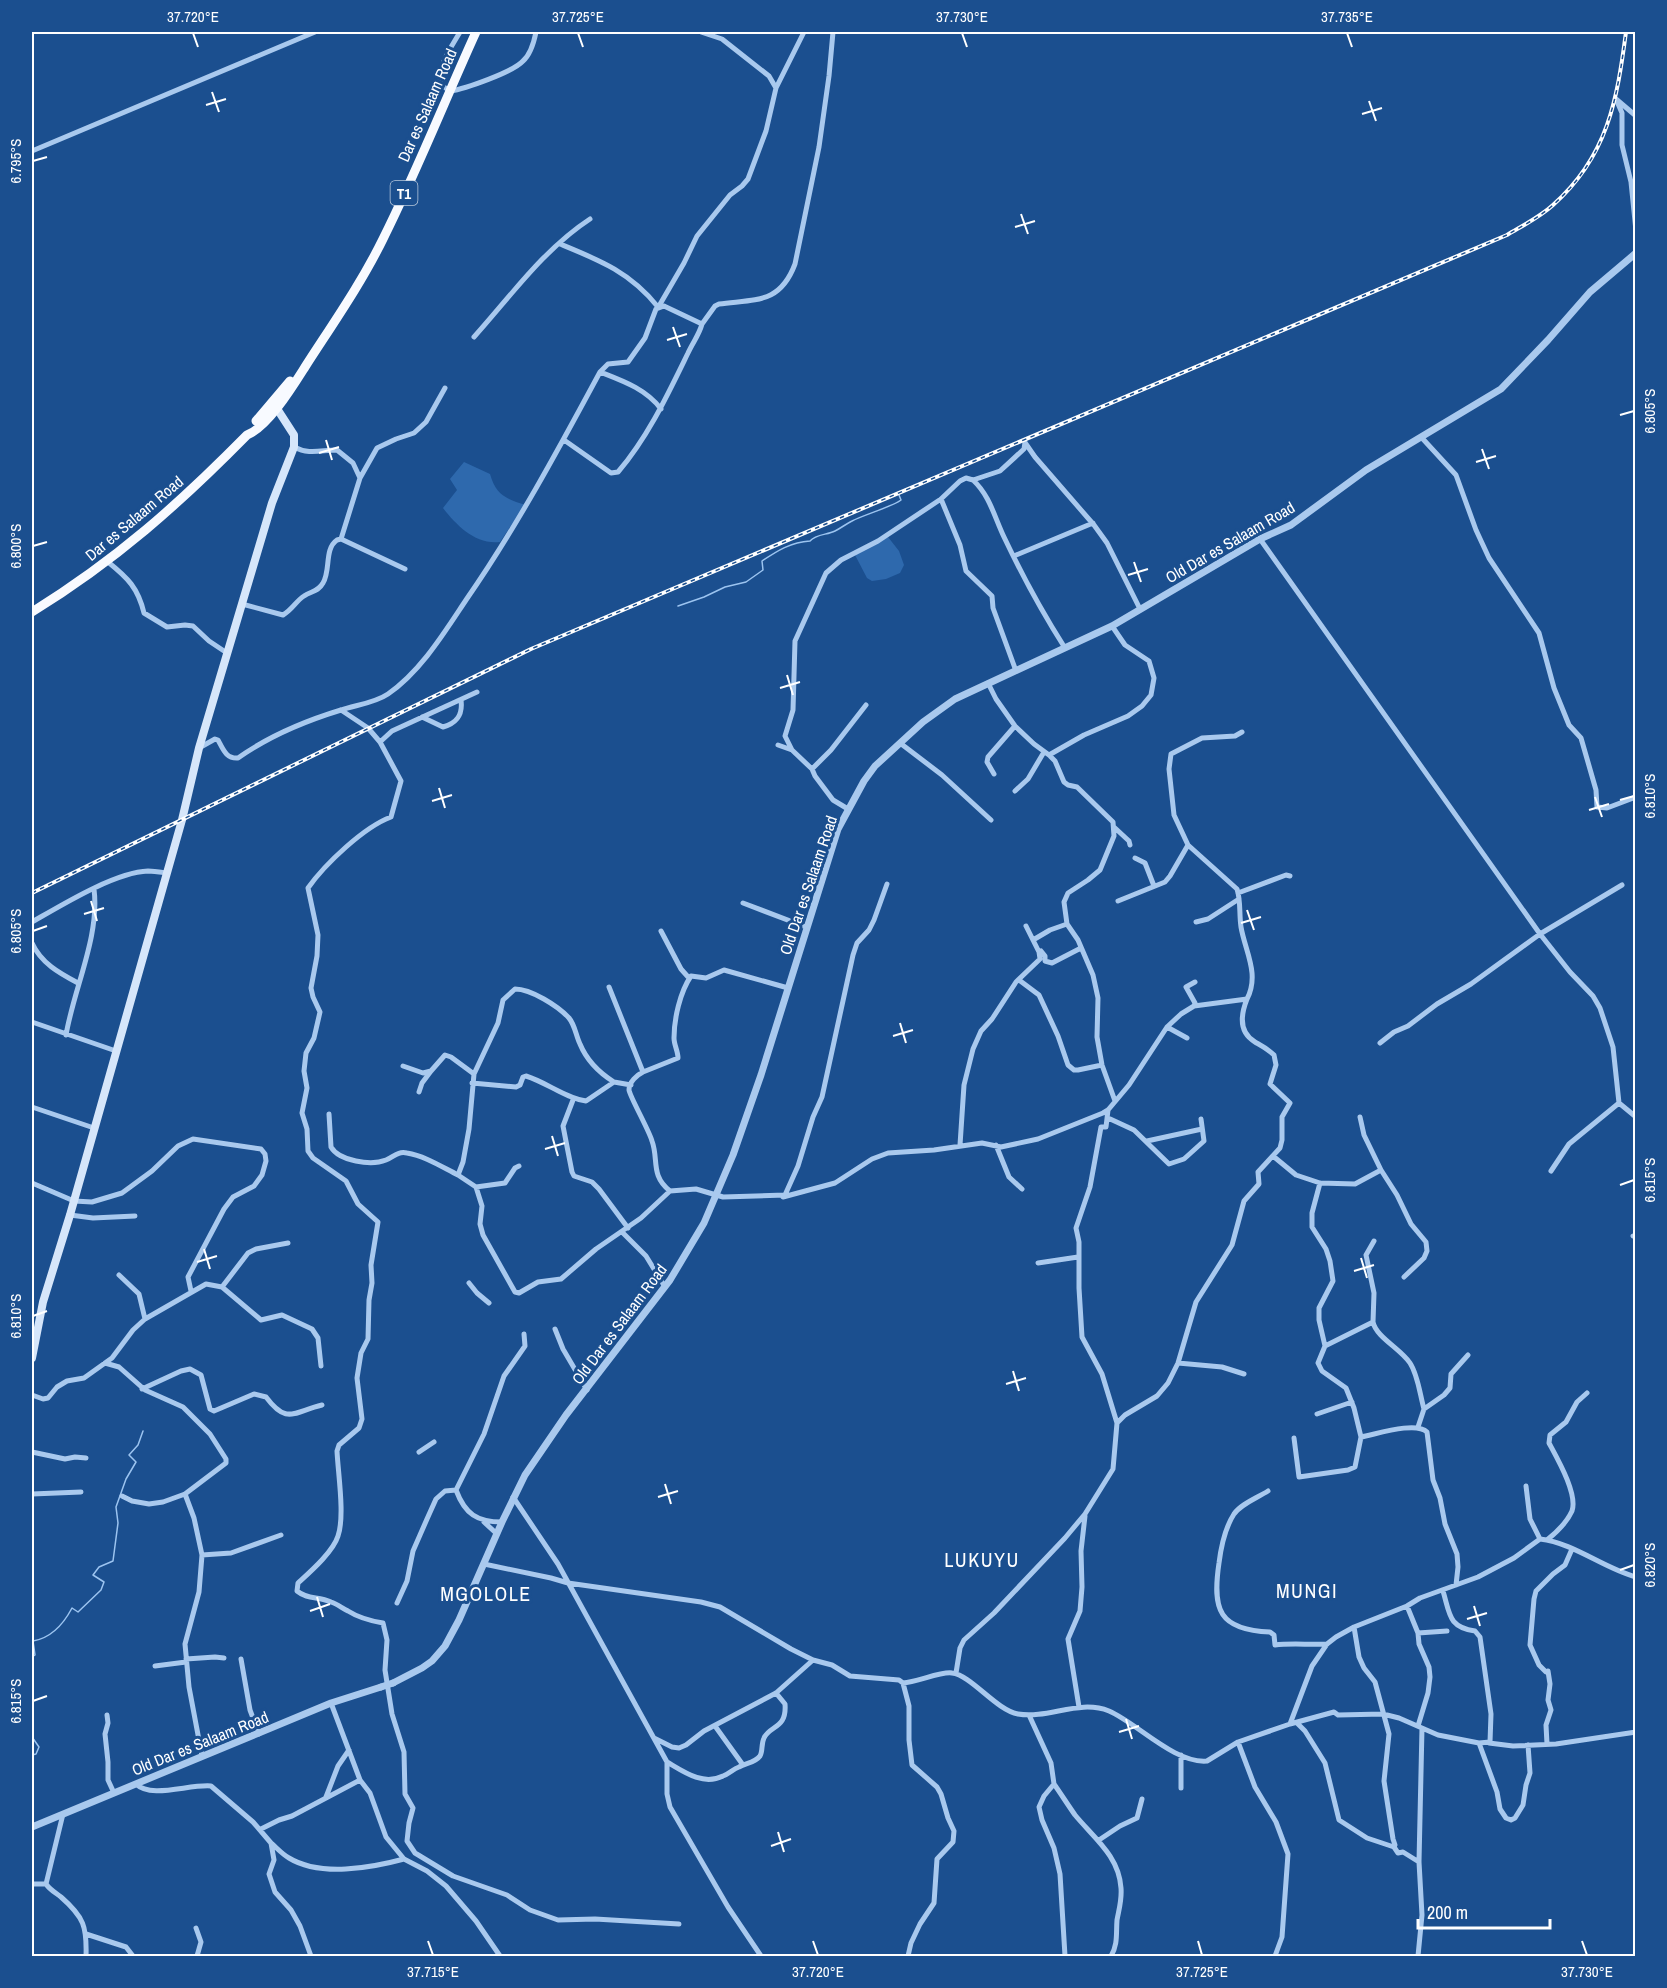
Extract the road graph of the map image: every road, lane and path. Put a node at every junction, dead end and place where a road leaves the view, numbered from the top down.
1 (315, 32) edge
2 (460, 32) edge
3 (476, 32) edge
4 (536, 32) edge
5 (706, 32) edge
6 (804, 32) edge
7 (833, 32) edge
8 (776, 88) junction
9 (450, 91) junction
10 (1635, 116) edge
11 (32, 151) edge
12 (590, 219) dead end
13 (1635, 231) edge
14 (560, 244) junction
15 (1635, 255) edge
16 (659, 307) junction
17 (702, 324) junction
18 (474, 337) dead end
19 (600, 372) junction
20 (445, 388) dead end
21 (272, 408) junction
22 (661, 409) junction
23 (1422, 438) junction
24 (564, 440) junction
25 (294, 447) junction
26 (360, 478) junction
27 (973, 480) junction
28 (941, 500) junction
29 (1093, 523) junction
30 (341, 539) junction
31 (1260, 539) junction
32 (1014, 556) junction
33 (108, 562) junction
34 (405, 569) dead end
35 (242, 604) junction
36 (1140, 609) junction
37 (32, 612) edge
38 (1112, 626) junction
39 (1065, 648) junction
40 (227, 653) junction
41 (1016, 671) junction
42 (988, 683) junction
43 (477, 692) dead end
44 (461, 699) junction
45 (866, 705) dead end
46 (341, 710) junction
47 (422, 717) junction
48 (1015, 726) junction
49 (1242, 732) dead end
50 (380, 742) junction
51 (900, 743) junction
52 (778, 745) dead end
53 (199, 748) junction
54 (792, 750) junction
55 (1047, 754) junction
56 (812, 769) junction
57 (994, 774) dead end
58 (1015, 791) dead end
59 (1635, 797) edge
60 (849, 809) junction
61 (991, 820) dead end
62 (1115, 828) junction
63 (1130, 845) dead end
64 (1188, 845) junction
65 (1135, 858) dead end
66 (166, 873) junction
67 (1290, 876) dead end
68 (887, 884) dead end
69 (1622, 885) dead end
70 (1154, 886) junction
71 (94, 889) junction
72 (1239, 896) junction
73 (1118, 901) dead end
74 (743, 903) dead end
75 (32, 922) edge
76 (1196, 922) dead end
77 (1067, 924) junction
78 (806, 927) junction
79 (1026, 927) dead end
80 (661, 931) dead end
81 (1540, 934) junction
82 (1033, 940) junction
83 (32, 943) edge
84 (1081, 948) junction
85 (1041, 951) dead end
86 (689, 978) junction
87 (1019, 980) junction
88 (1195, 982) dead end
89 (78, 983) junction
90 (609, 987) dead end
91 (788, 988) junction
92 (1247, 999) junction
93 (1194, 1006) junction
94 (32, 1022) edge
95 (1167, 1027) junction
96 (66, 1035) junction
97 (1187, 1038) dead end
98 (1380, 1043) dead end
99 (116, 1051) junction
100 (1102, 1065) junction
101 (403, 1066) dead end
102 (431, 1071) junction
103 (643, 1072) junction
104 (474, 1074) junction
105 (614, 1082) junction
106 (472, 1083) junction
107 (631, 1085) junction
108 (419, 1092) dead end
109 (573, 1100) junction
110 (1115, 1101) junction
111 (1619, 1103) junction
112 (32, 1107) edge
113 (1108, 1110) junction
114 (329, 1114) dead end
115 (1359, 1117) dead end
116 (1635, 1117) edge
117 (1108, 1118) junction
118 (1201, 1119) dead end
119 (94, 1128) junction
120 (1202, 1129) junction
121 (1147, 1142) junction
122 (960, 1145) junction
123 (996, 1145) junction
124 (1273, 1156) junction
125 (519, 1166) dead end
126 (1381, 1170) junction
127 (1551, 1171) dead end
128 (458, 1175) junction
129 (32, 1183) edge
130 (1320, 1183) junction
131 (476, 1187) junction
132 (1022, 1189) dead end
133 (670, 1191) junction
134 (784, 1195) junction
135 (717, 1196) junction
136 (74, 1201) junction
137 (70, 1215) junction
138 (135, 1216) dead end
139 (625, 1230) junction
140 (1374, 1241) dead end
141 (288, 1243) dead end
142 (1078, 1257) junction
143 (1038, 1263) dead end
144 (119, 1275) dead end
145 (1404, 1277) dead end
146 (469, 1282) dead end
147 (222, 1287) junction
148 (665, 1287) junction
149 (191, 1291) junction
150 (489, 1303) dead end
151 (145, 1318) junction
152 (1373, 1322) junction
153 (555, 1329) dead end
154 (524, 1334) dead end
155 (1325, 1346) junction
156 (1468, 1355) dead end
157 (32, 1358) edge
158 (105, 1363) junction
159 (1178, 1363) junction
160 (321, 1366) dead end
161 (1244, 1374) dead end
162 (142, 1389) junction
163 (587, 1390) junction
164 (1587, 1393) dead end
165 (32, 1395) edge
166 (1352, 1402) junction
167 (322, 1405) dead end
168 (1424, 1409) junction
169 (1317, 1413) dead end
170 (1117, 1423) junction
171 (1418, 1427) junction
172 (1361, 1437) junction
173 (1294, 1438) dead end
174 (434, 1442) dead end
175 (32, 1452) edge
176 (418, 1452) dead end
177 (86, 1458) dead end
178 (1526, 1486) dead end
179 (456, 1490) junction
180 (1268, 1491) dead end
181 (81, 1492) dead end
182 (32, 1494) edge
183 (185, 1494) junction
184 (122, 1496) dead end
185 (513, 1497) junction
186 (1086, 1514) junction
187 (484, 1522) junction
188 (502, 1522) junction
189 (497, 1534) junction
190 (281, 1535) dead end
191 (1540, 1539) junction
192 (1548, 1540) junction
193 (1572, 1549) junction
194 (202, 1555) junction
195 (484, 1564) junction
196 (1635, 1577) edge
197 (568, 1583) junction
198 (1456, 1585) junction
199 (1443, 1591) junction
200 (397, 1603) dead end
201 (1407, 1606) junction
202 (1354, 1627) junction
203 (1447, 1631) dead end
204 (1419, 1633) junction
205 (1327, 1644) junction
206 (224, 1658) dead end
207 (241, 1659) dead end
208 (186, 1660) junction
209 (813, 1660) junction
210 (155, 1666) dead end
211 (956, 1673) junction
212 (903, 1683) junction
213 (776, 1694) junction
214 (331, 1703) junction
215 (1079, 1707) junction
216 (1029, 1714) junction
217 (1383, 1714) junction
218 (107, 1715) dead end
219 (1297, 1723) junction
220 (1290, 1724) junction
221 (715, 1726) junction
222 (1420, 1727) junction
223 (1635, 1732) edge
224 (259, 1734) junction
225 (653, 1737) junction
226 (1238, 1742) junction
227 (1479, 1743) junction
228 (1489, 1743) junction
229 (1547, 1744) junction
230 (1528, 1745) junction
231 (349, 1750) junction
232 (1181, 1755) junction
233 (202, 1756) junction
234 (667, 1762) junction
235 (742, 1765) junction
236 (360, 1780) junction
237 (136, 1784) junction
238 (1054, 1784) junction
239 (1181, 1788) dead end
240 (114, 1793) junction
241 (326, 1797) junction
242 (1142, 1799) dead end
243 (63, 1814) junction
244 (32, 1827) edge
245 (261, 1829) junction
246 (1099, 1840) junction
247 (271, 1843) junction
248 (1394, 1847) junction
249 (404, 1859) junction
250 (1419, 1862) junction
251 (32, 1884) edge
252 (46, 1884) junction
253 (679, 1924) dead end
254 (196, 1928) dead end
255 (86, 1934) junction
256 (86, 1956) edge
257 (133, 1956) edge
258 (197, 1956) edge
259 (311, 1956) edge
260 (500, 1956) edge
261 (761, 1956) edge
262 (908, 1956) edge
263 (1065, 1956) edge
264 (1111, 1956) edge
265 (1275, 1956) edge
266 (1418, 1956) edge

1 - 11 street
2 - 9 street
3 - 9 highway, Dar es Salaam Road / T1
4 - 9 street
5 - 8 street
6 - 8 street
7 - 17 street
8 - 16 street
9 - 21 highway, Dar es Salaam Road / T1
10 - 13 street
12 - 14 street
14 - 16 street
14 - 18 street
15 - 23 street, Old Dar es Salaam Road
16 - 17 street
16 - 19 street
17 - 22 street
19 - 22 street
19 - 24 street
20 - 26 street
21 - 25 main road
21 - 33 highway, Dar es Salaam Road / T1
22 - 24 street
23 - 31 street, Old Dar es Salaam Road
23 - 59 street
24 - 46 street
25 - 26 street
25 - 35 main road
26 - 30 street
27 - 28 street
27 - 29 street
27 - 32 street
28 - 41 street
28 - 54 street
29 - 32 street
29 - 36 street
30 - 34 street
30 - 35 street
31 - 36 street, Old Dar es Salaam Road
31 - 81 street
32 - 39 street
33 - 37 highway, Dar es Salaam Road / T1
33 - 40 street
35 - 40 main road
36 - 38 street, Old Dar es Salaam Road
38 - 39 street, Old Dar es Salaam Road
38 - 55 street
39 - 41 street, Old Dar es Salaam Road
40 - 53 main road
41 - 42 street, Old Dar es Salaam Road
42 - 48 street
42 - 51 street, Old Dar es Salaam Road
43 - 44 street
44 - 47 street
44 - 47 street
45 - 56 street
46 - 50 street
46 - 53 street
47 - 50 street
48 - 55 street
48 - 57 street
49 - 64 street
50 - 253 street
51 - 60 street, Old Dar es Salaam Road
51 - 61 street
52 - 54 street
53 - 66 main road
54 - 56 street
55 - 58 street
55 - 62 street
56 - 60 street
60 - 78 street, Old Dar es Salaam Road
62 - 63 street
62 - 77 street
64 - 70 street
64 - 72 street
65 - 70 street
66 - 71 street
66 - 99 main road
67 - 72 street
68 - 134 street
69 - 81 street
70 - 73 street
71 - 75 street
71 - 89 street
72 - 76 street
72 - 92 street
74 - 78 street
77 - 82 street
77 - 84 street
78 - 91 street, Old Dar es Salaam Road
79 - 82 street
80 - 86 street
81 - 98 street
81 - 111 street
82 - 87 street
83 - 89 street
84 - 85 street
84 - 100 street
86 - 91 street
86 - 103 street
87 - 100 street
87 - 122 street
88 - 93 street
89 - 96 street
90 - 103 street
91 - 135 street, Old Dar es Salaam Road
92 - 93 street
92 - 124 street
93 - 95 street
94 - 96 street
95 - 97 street
95 - 110 street
96 - 99 street
99 - 119 main road
100 - 110 street
101 - 102 street
102 - 104 street
102 - 108 street
103 - 107 street
104 - 105 street
104 - 106 street
105 - 107 street
105 - 109 street
106 - 109 street
106 - 128 street
107 - 133 street
109 - 139 street
110 - 113 street
111 - 116 street
111 - 127 street
112 - 119 street
113 - 117 street
113 - 123 street
114 - 128 street
115 - 126 street
117 - 121 street
117 - 142 street
118 - 120 street
119 - 136 main road
120 - 121 street
120 - 121 street
122 - 123 street
122 - 134 street
123 - 132 street
124 - 130 street
124 - 159 street
125 - 131 street
126 - 130 street
126 - 145 street
128 - 131 street
129 - 136 street
130 - 155 street
131 - 139 street
133 - 135 street
133 - 139 street
134 - 135 street
135 - 148 street, Old Dar es Salaam Road
136 - 137 main road
136 - 149 street
137 - 138 street
137 - 157 main road
139 - 148 street
140 - 152 street
141 - 147 street
142 - 143 street
142 - 170 street
144 - 151 street
146 - 150 street
147 - 149 street
147 - 160 street
148 - 163 street, Old Dar es Salaam Road
149 - 151 street
151 - 158 street
152 - 155 street
152 - 168 street
153 - 163 street
154 - 179 street
155 - 166 street
156 - 168 street
158 - 162 street
158 - 165 street
159 - 161 street
159 - 170 street
162 - 167 street
162 - 183 street
163 - 185 street, Old Dar es Salaam Road
164 - 192 street
166 - 169 street
166 - 172 street
168 - 171 street
170 - 186 street
171 - 172 street
171 - 198 street
172 - 173 street
174 - 176 street
175 - 177 street
178 - 191 street
179 - 187 street
179 - 200 street
180 - 205 street
181 - 182 street
183 - 184 street
183 - 194 street
185 - 188 street, Old Dar es Salaam Road
185 - 197 street
186 - 211 street
186 - 215 street
187 - 188 street
187 - 189 street
188 - 189 street, Old Dar es Salaam Road
189 - 195 street, Old Dar es Salaam Road
190 - 194 street
191 - 192 street
191 - 198 street
192 - 193 street
193 - 196 street
193 - 229 street
194 - 208 street
195 - 197 street
195 - 214 street, Old Dar es Salaam Road, bridge
197 - 209 street
197 - 225 street
198 - 199 street
199 - 201 street
199 - 228 street
201 - 202 street
201 - 204 street
202 - 205 street
202 - 217 street
203 - 204 street
204 - 222 street
205 - 220 street
206 - 208 street
207 - 224 street
208 - 210 street
208 - 233 street
209 - 212 street
209 - 213 street
211 - 212 street
211 - 216 street
212 - 262 street
213 - 221 street
213 - 235 street
214 - 224 street, Old Dar es Salaam Road
214 - 231 street
215 - 216 street
215 - 232 street
216 - 238 street
217 - 219 street
217 - 222 street
217 - 248 street
218 - 240 street
219 - 220 street
219 - 248 street
220 - 226 street
221 - 225 street
221 - 235 street
222 - 227 street
222 - 250 street
223 - 229 street
224 - 233 street, Old Dar es Salaam Road
225 - 234 street
226 - 232 street
226 - 265 street
227 - 228 street
227 - 230 street
228 - 230 street
229 - 230 street
231 - 236 street
231 - 241 street
232 - 239 street
233 - 237 street, Old Dar es Salaam Road
234 - 235 street
234 - 261 street
236 - 241 street
236 - 249 street
237 - 240 street, Old Dar es Salaam Road
237 - 245 street
238 - 246 street
238 - 263 street
240 - 243 street, Old Dar es Salaam Road
241 - 245 street
242 - 246 street
243 - 244 street, Old Dar es Salaam Road
243 - 252 street
245 - 247 street
246 - 264 street
247 - 249 street
247 - 259 street
248 - 250 street
249 - 260 street
250 - 266 street
251 - 252 street
252 - 255 street
254 - 258 street
255 - 256 street
255 - 257 street

